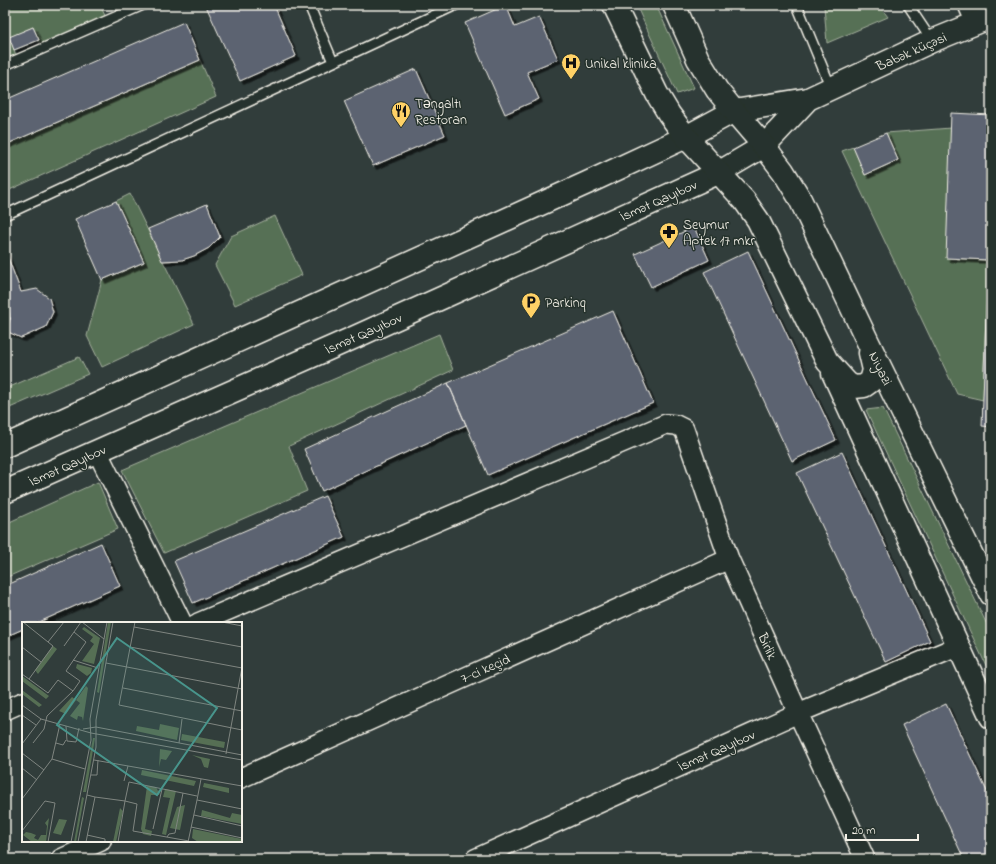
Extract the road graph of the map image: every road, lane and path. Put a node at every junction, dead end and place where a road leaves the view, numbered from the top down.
1 (143, 5) edge
2 (308, 5) edge
3 (456, 5) edge
4 (614, 5) edge
5 (674, 5) edge
6 (797, 5) edge
7 (908, 5) edge
8 (978, 15) edge
9 (932, 41) junction
10 (333, 62) junction
11 (5, 65) edge
12 (831, 88) junction
13 (808, 99) junction
14 (734, 111) junction
15 (686, 137) junction
16 (764, 146) junction
17 (720, 172) junction
18 (5, 215) edge
19 (868, 342) junction
20 (827, 361) junction
21 (5, 446) edge
22 (97, 451) junction
23 (5, 492) edge
24 (729, 559) junction
25 (988, 582) edge
26 (182, 622) edge
27 (200, 622) edge
28 (959, 646) junction
29 (22, 702) edge
30 (5, 710) edge
31 (798, 713) junction
32 (991, 717) edge
33 (242, 778) edge
34 (99, 842) edge
35 (61, 859) edge
36 (475, 859) edge
37 (865, 859) edge

1 - 11 lane
2 - 10 lane
3 - 10 lane
4 - 15 street
5 - 14 street, Niyazi
6 - 12 lane
7 - 9 lane
8 - 9 street, Babək küçəsi
9 - 12 street, Babək küçəsi
10 - 18 lane
12 - 13 street, Babək küçəsi
13 - 14 street
13 - 16 street, İsmət Qayıbov
14 - 15 street
14 - 16 street, Niyazi
15 - 17 street
15 - 21 street
16 - 17 street, İsmət Qayıbov
16 - 19 street, Niyazi
17 - 20 street
17 - 22 street, İsmət Qayıbov
19 - 20 street
19 - 25 street, Niyazi
20 - 28 street
22 - 23 street, İsmət Qayıbov
22 - 26 street
24 - 27 street, Birlik
24 - 31 street, Birlik
24 - 33 street, 7-ci keçid
28 - 31 street, İsmət Qayıbov
28 - 32 street
29 - 30 street
31 - 36 street, İsmət Qayıbov
31 - 37 street, Birlik
34 - 35 street

